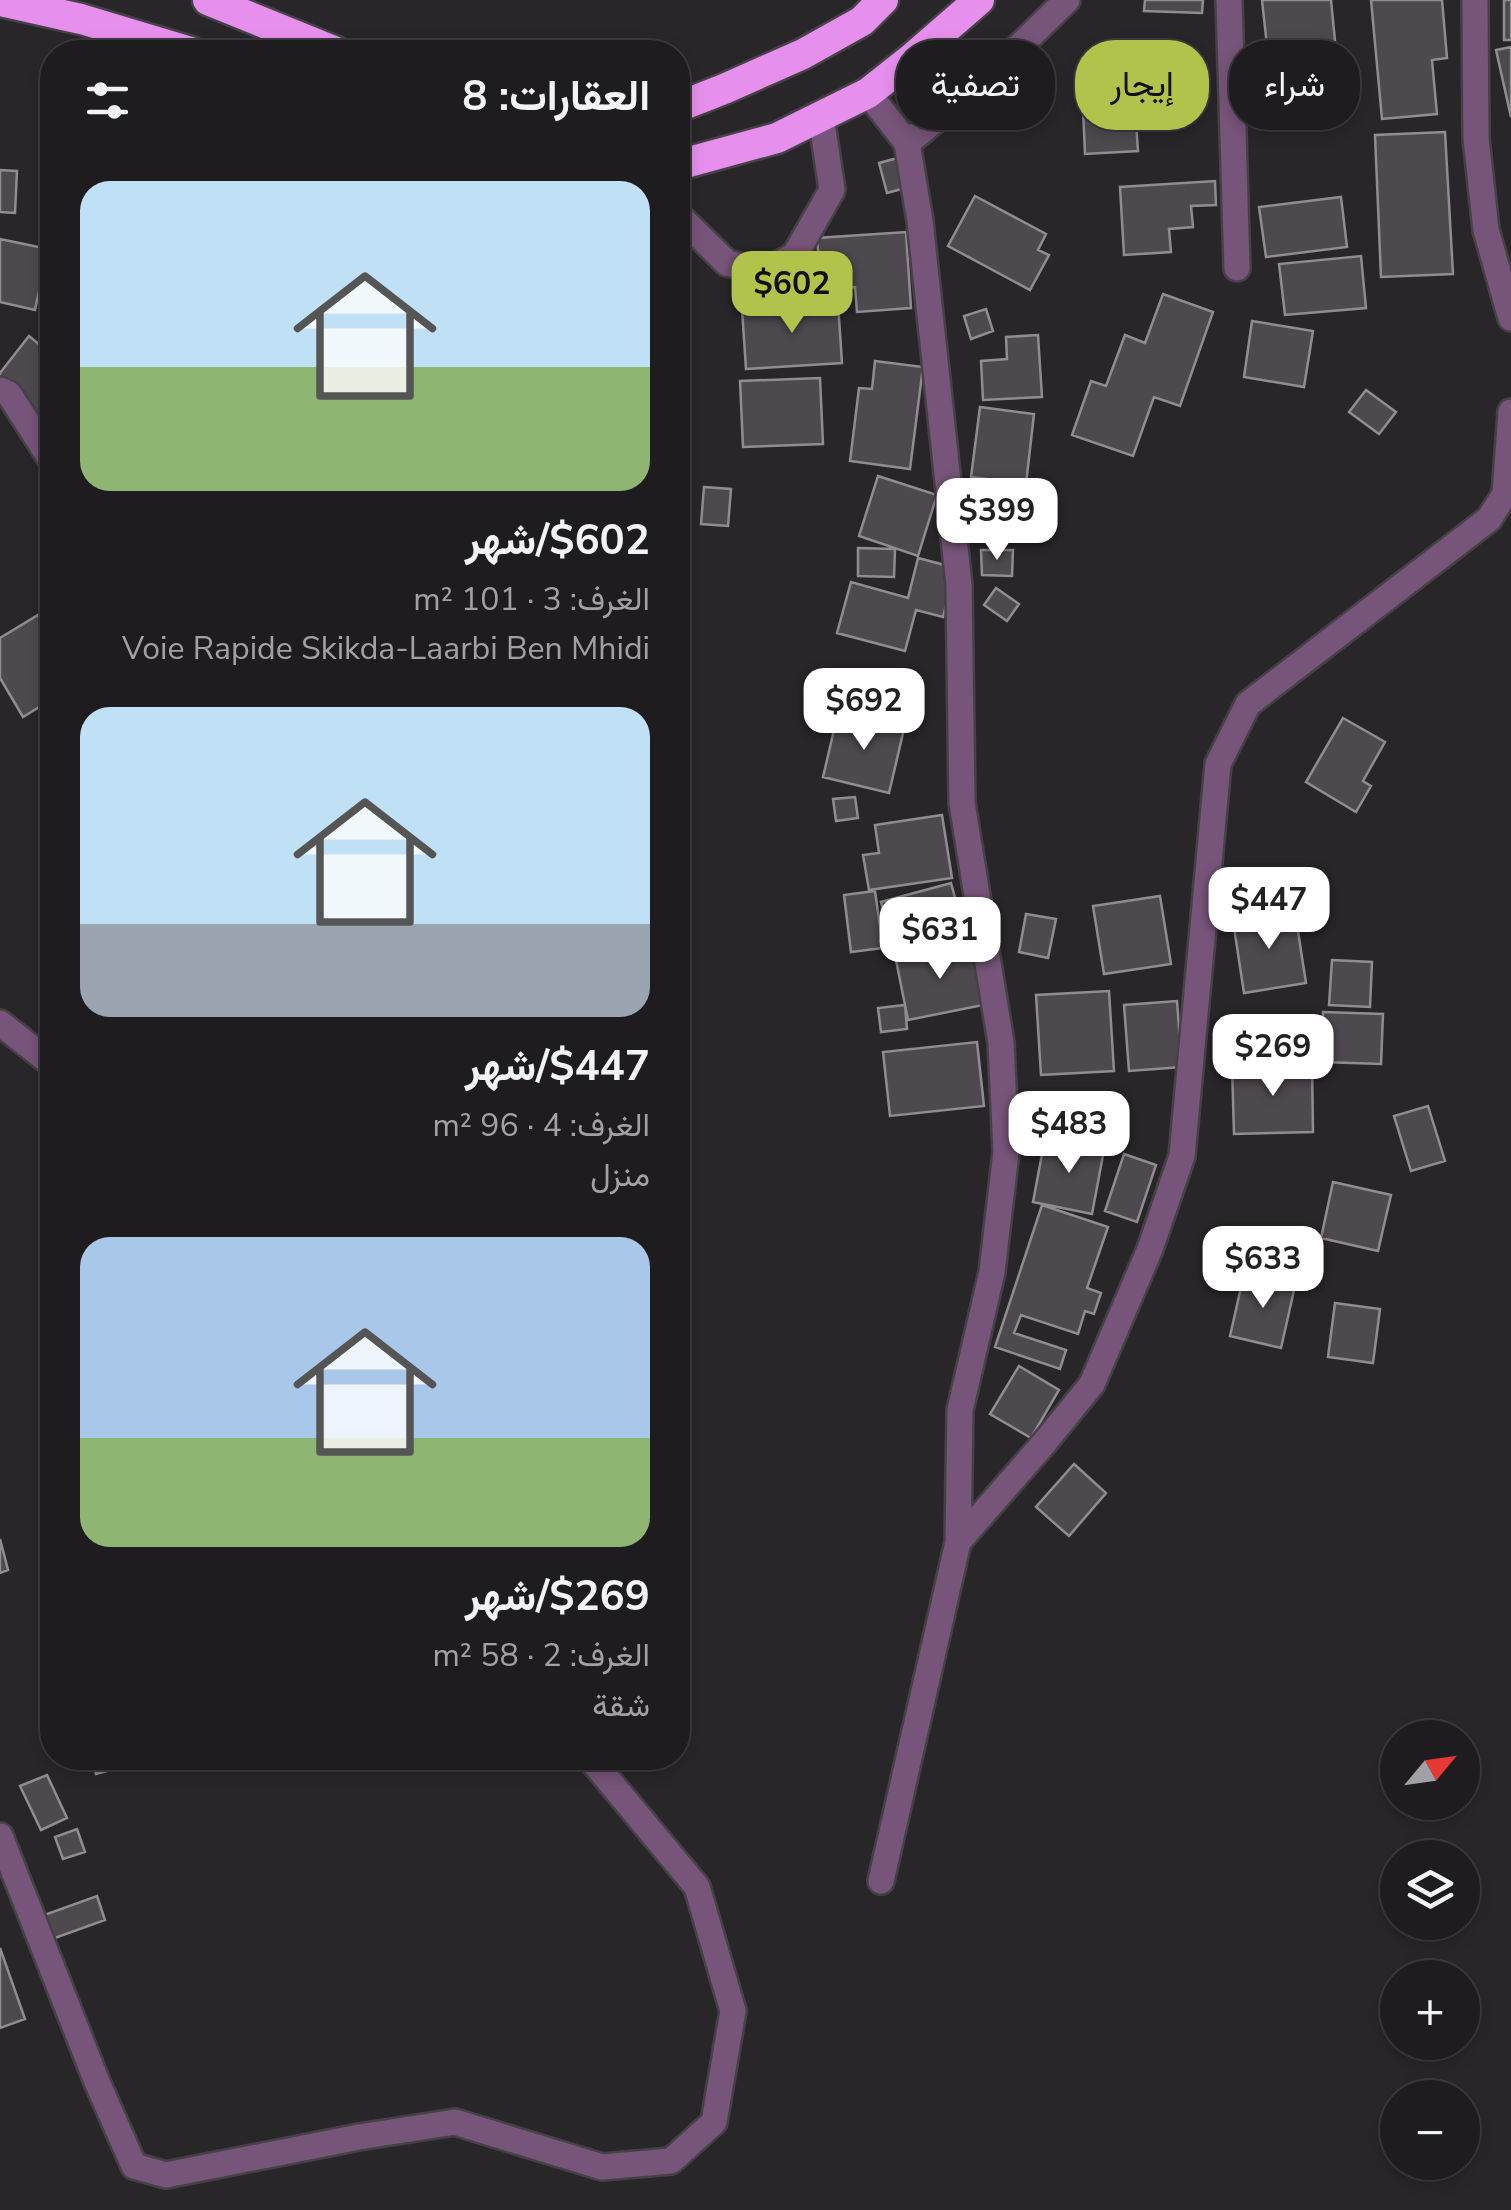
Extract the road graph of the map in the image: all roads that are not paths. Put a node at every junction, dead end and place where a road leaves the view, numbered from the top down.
1 (208, 0) edge
2 (884, 0) edge
3 (979, 0) edge
4 (1067, 0) edge
5 (1229, 0) edge
6 (1475, 0) edge
7 (0, 1) edge
8 (151, 40) edge
9 (306, 40) edge
10 (868, 93) junction
11 (690, 102) edge
12 (822, 116) junction
13 (907, 143) junction
14 (690, 163) edge
15 (690, 227) edge
16 (1236, 268) dead end
17 (1511, 318) edge
18 (0, 390) edge
19 (1511, 412) edge
20 (40, 442) edge
21 (0, 1024) edge
22 (40, 1055) edge
23 (958, 1542) junction
24 (600, 1770) edge
25 (0, 1836) edge
26 (881, 1881) dead end

1 - 9 highway
2 - 11 highway
3 - 10 highway
4 - 13 street
5 - 16 street
6 - 17 street
7 - 8 highway
10 - 12 highway
10 - 13 street
12 - 14 highway
12 - 15 street
13 - 23 street
18 - 20 street
19 - 23 street
21 - 22 street
23 - 26 street
24 - 25 street

